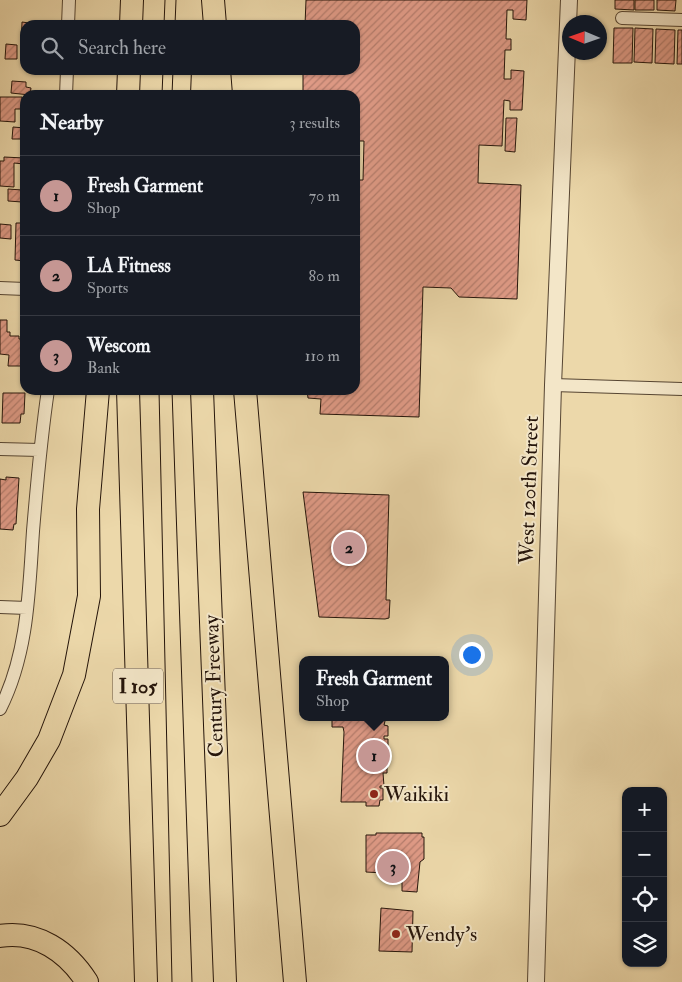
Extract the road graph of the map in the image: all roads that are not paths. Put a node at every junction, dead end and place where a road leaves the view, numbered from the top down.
1 (68, 0) edge
2 (132, 0) edge
3 (204, 0) edge
4 (213, 0) edge
5 (569, 0) edge
6 (622, 18) dead end
7 (68, 20) edge
8 (131, 20) edge
9 (204, 20) edge
10 (215, 20) edge
11 (682, 20) edge
12 (67, 75) edge
13 (129, 75) edge
14 (203, 75) edge
15 (219, 75) edge
16 (66, 90) edge
17 (128, 90) edge
18 (202, 90) edge
19 (221, 90) edge
20 (0, 288) edge
21 (20, 289) edge
22 (554, 385) junction
23 (682, 389) edge
24 (47, 395) edge
25 (98, 395) edge
26 (128, 395) edge
27 (202, 395) edge
28 (245, 395) edge
29 (0, 449) edge
30 (39, 450) junction
31 (0, 607) edge
32 (28, 608) junction
33 (0, 710) edge
34 (0, 815) edge
35 (0, 936) edge
36 (224, 947) junction
37 (87, 982) edge
38 (146, 982) edge
39 (225, 982) edge
40 (229, 982) edge
41 (295, 982) edge
42 (536, 982) edge

1 - 7 street
2 - 8 highway
3 - 9 highway
4 - 10 highway
5 - 22 street, West 120th Street
6 - 11 street
12 - 16 street
13 - 17 highway
14 - 18 highway
15 - 19 highway
20 - 21 street
22 - 23 street
22 - 42 street, West 120th Street
24 - 30 street
25 - 34 highway
26 - 38 highway, I 105
27 - 36 highway, Century Freeway
28 - 41 highway
29 - 30 street
30 - 32 street
31 - 32 street
32 - 33 street
35 - 37 highway
36 - 39 highway, Century Freeway
36 - 40 highway

